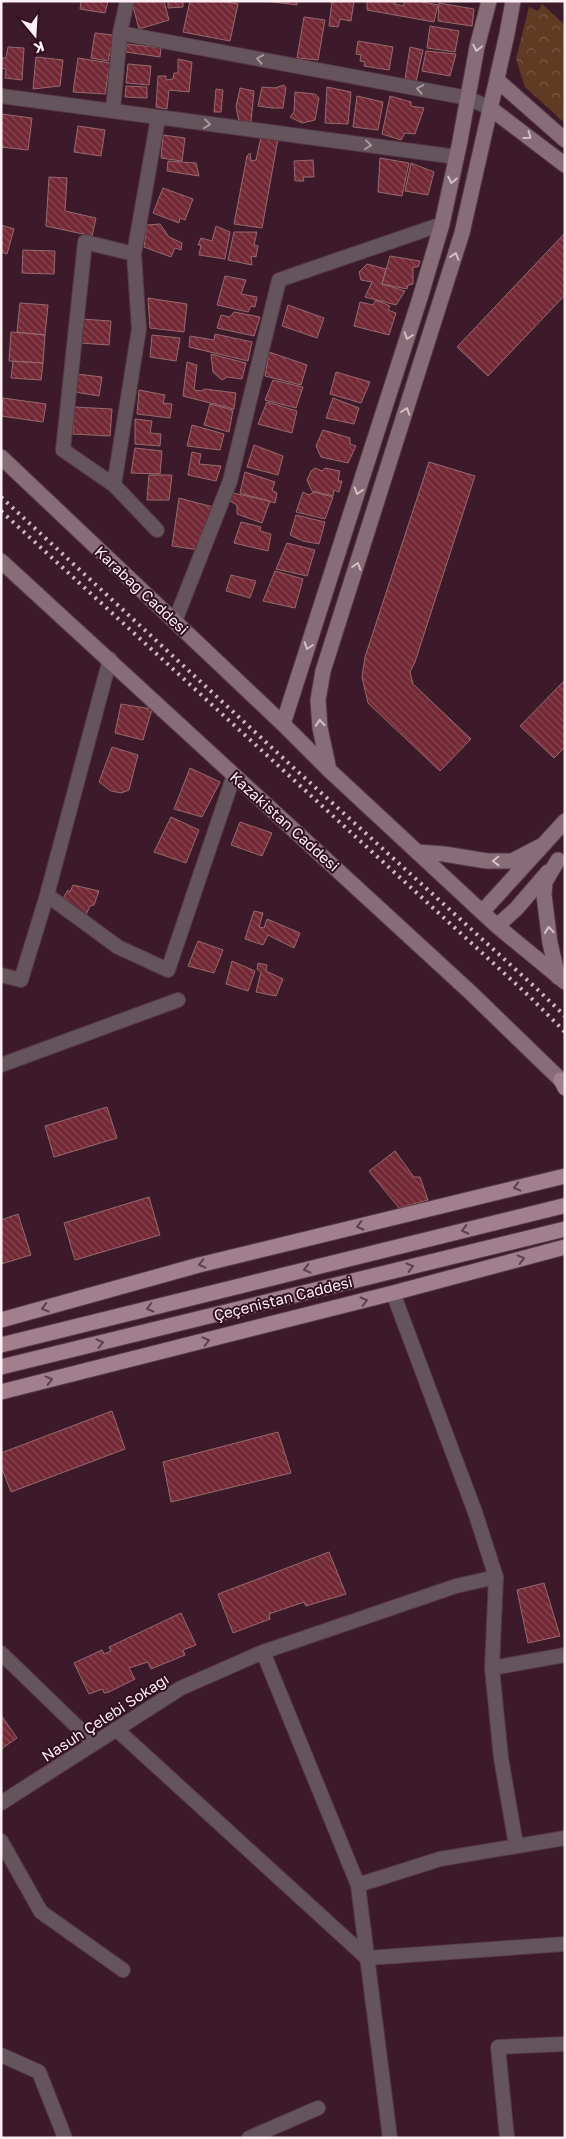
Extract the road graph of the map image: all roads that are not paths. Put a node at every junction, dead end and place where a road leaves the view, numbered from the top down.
1 (127, 1) edge
2 (489, 1) edge
3 (513, 1) edge
4 (120, 33) junction
5 (497, 80) junction
6 (1, 96) edge
7 (468, 98) junction
8 (490, 108) junction
9 (112, 110) junction
10 (158, 118) junction
11 (565, 140) edge
12 (457, 157) junction
13 (565, 165) edge
14 (442, 224) junction
15 (134, 254) junction
16 (1, 457) edge
17 (114, 485) junction
18 (157, 530) dead end
19 (1, 561) edge
20 (175, 621) junction
21 (110, 659) junction
22 (283, 724) junction
23 (329, 770) junction
24 (234, 775) junction
25 (565, 821) edge
26 (541, 846) junction
27 (417, 852) junction
28 (562, 856) edge
29 (46, 895) junction
30 (482, 912) junction
31 (498, 926) junction
32 (1, 975) edge
33 (562, 979) edge
34 (178, 1000) dead end
35 (1, 1065) edge
36 (564, 1084) edge
37 (564, 1176) edge
38 (564, 1206) dead end
39 (565, 1229) edge
40 (565, 1248) edge
41 (393, 1293) junction
42 (1, 1320) edge
43 (1, 1345) edge
44 (1, 1367) edge
45 (1, 1392) edge
46 (496, 1577) junction
47 (263, 1652) junction
48 (1, 1653) edge
49 (565, 1655) edge
50 (492, 1668) junction
51 (116, 1729) junction
52 (94, 1743) junction
53 (1, 1804) edge
54 (565, 1838) edge
55 (1, 1841) edge
56 (516, 1845) junction
57 (358, 1885) junction
58 (565, 1944) edge
59 (367, 1958) junction
60 (123, 1970) dead end
61 (565, 2044) edge
62 (1, 2055) edge
63 (318, 2108) dead end
64 (66, 2138) edge
65 (249, 2138) edge
66 (390, 2138) edge
67 (507, 2138) edge

1 - 4 street
2 -> 7 main road
3 - 5 main road
7 -> 4 street
4 - 9 street
5 - 8 main road
5 - 11 main road
6 - 9 street
7 - 8 street
7 - 12 main road
8 -> 13 main road
23 -> 8 main road
9 - 10 street
10 -> 12 street
10 - 15 street
12 -> 14 main road
14 - 20 street
14 -> 22 main road
15 - 17 street
15 - 17 street
16 - 20 main road, Karabağ Caddesi
17 - 18 street
19 - 21 main road, Kazakistan Caddesi
20 - 22 main road, Karabağ Caddesi
21 - 24 main road, Kazakistan Caddesi
21 - 29 street
22 - 23 main road, Karabağ Caddesi
23 - 27 main road, Karabağ Caddesi
24 - 29 street
24 - 36 main road, Kazakistan Caddesi
25 - 26 main road
26 -> 27 main road
26 - 30 main road
27 - 30 main road, Karabağ Caddesi
28 - 31 main road
33 -> 28 main road
29 - 32 street
30 - 31 main road, Karabağ Caddesi
31 - 33 main road, Karabağ Caddesi
34 - 35 street
37 -> 42 main road
38 -> 43 main road, Çeçenistan Caddesi
44 -> 39 main road, Çeçenistan Caddesi
41 -> 40 main road
45 -> 41 main road
41 - 46 street
46 - 47 street, Nasuh Çelebi Sokağı
46 - 50 street
47 - 51 street, Nasuh Çelebi Sokağı
47 - 57 street
48 - 52 street
49 - 50 street
50 - 56 street
51 - 52 street, Nasuh Çelebi Sokağı
51 - 59 street
52 - 53 street, Nasuh Çelebi Sokağı
54 - 56 street
55 - 60 street
56 - 57 street
57 - 59 street
58 - 59 street
59 - 66 street
61 - 67 street
62 - 64 street
63 - 65 street

